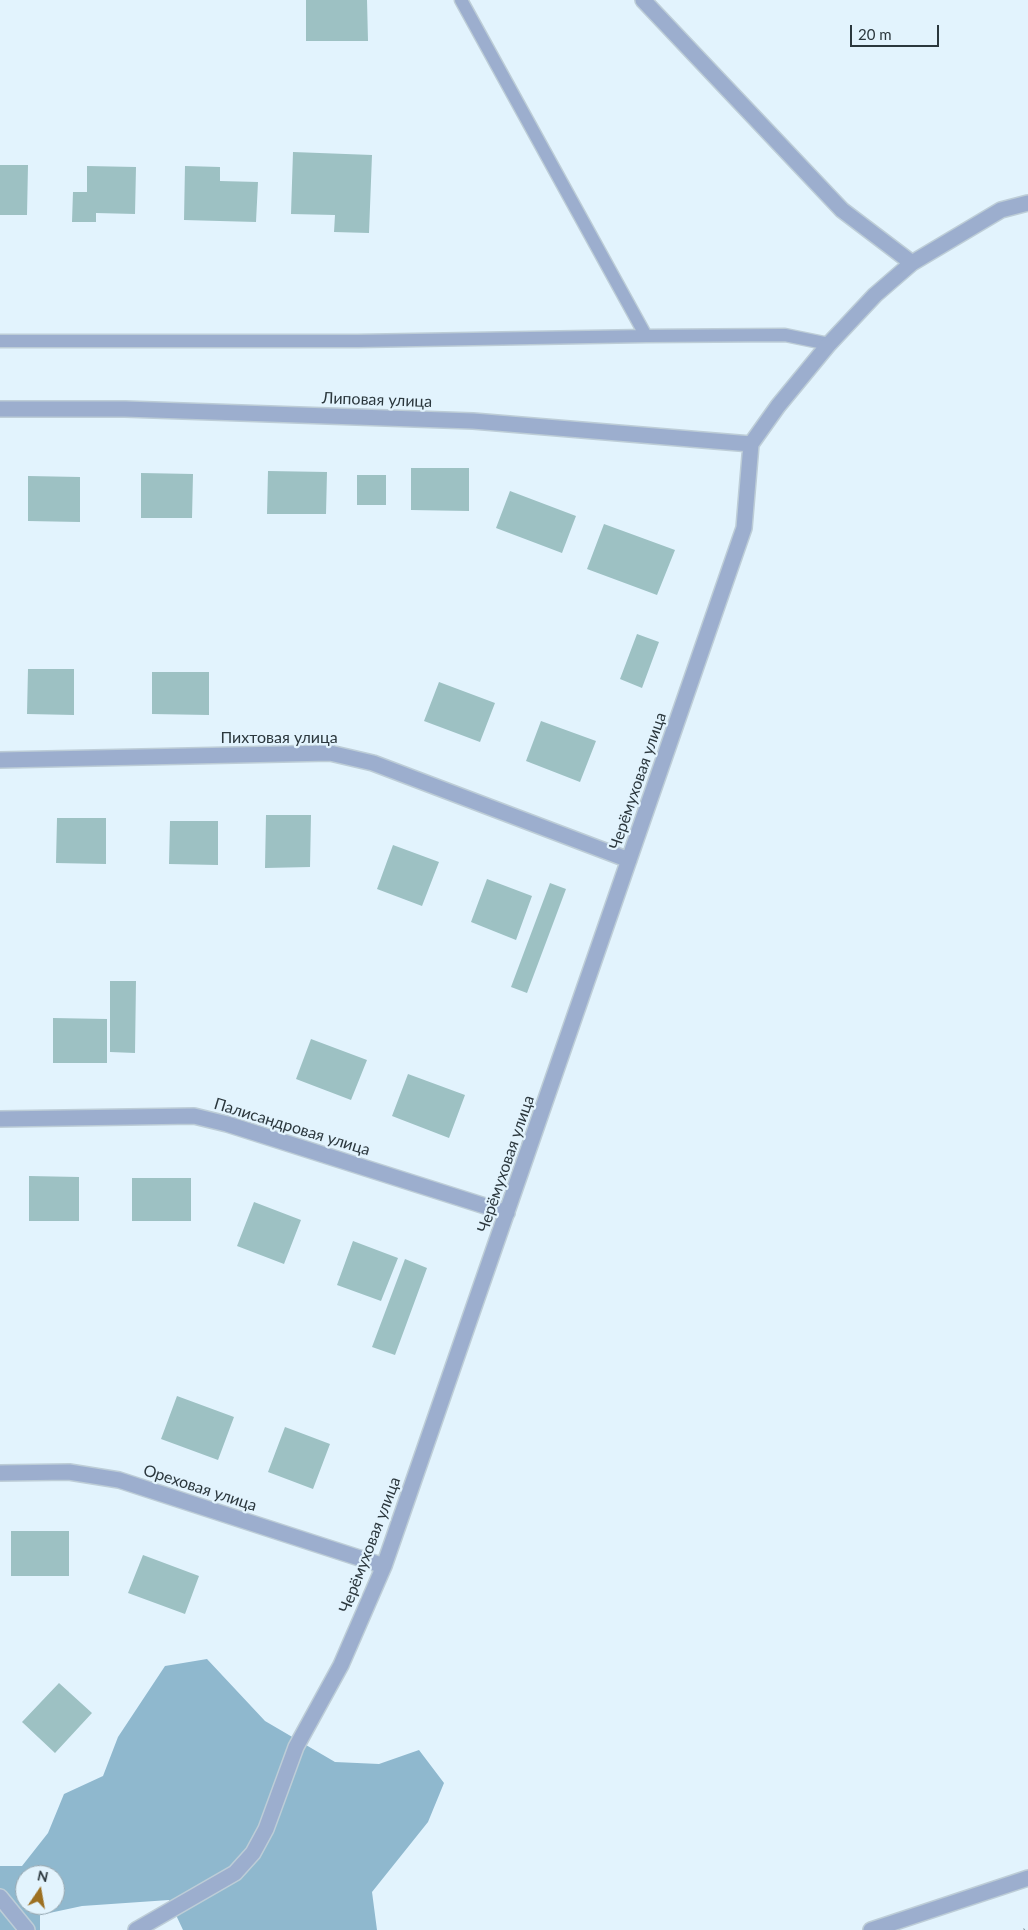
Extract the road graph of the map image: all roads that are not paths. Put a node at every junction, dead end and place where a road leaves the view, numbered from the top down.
1 (460, 0) edge
2 (643, 0) edge
3 (1028, 203) edge
4 (912, 263) junction
5 (646, 336) junction
6 (0, 342) edge
7 (829, 344) junction
8 (0, 410) edge
9 (751, 444) junction
10 (0, 760) edge
11 (629, 860) junction
12 (0, 1119) edge
13 (507, 1214) junction
14 (0, 1473) edge
15 (384, 1566) junction
16 (1028, 1878) edge
17 (0, 1897) edge
18 (27, 1930) edge
19 (136, 1930) edge
20 (871, 1930) edge

1 - 5 lane
2 - 4 street
3 - 4 street
4 - 7 street
5 - 6 lane
5 - 7 lane
7 - 9 street
8 - 9 street, Липовая улица
9 - 11 street, Черёмуховая улица
10 - 11 street, Пихтовая улица
11 - 13 street, Черёмуховая улица
12 - 13 street, Палисандровая улица
13 - 15 street, Черёмуховая улица
14 - 15 street, Ореховая улица
15 - 19 street, Черёмуховая улица
16 - 20 street
17 - 18 street

